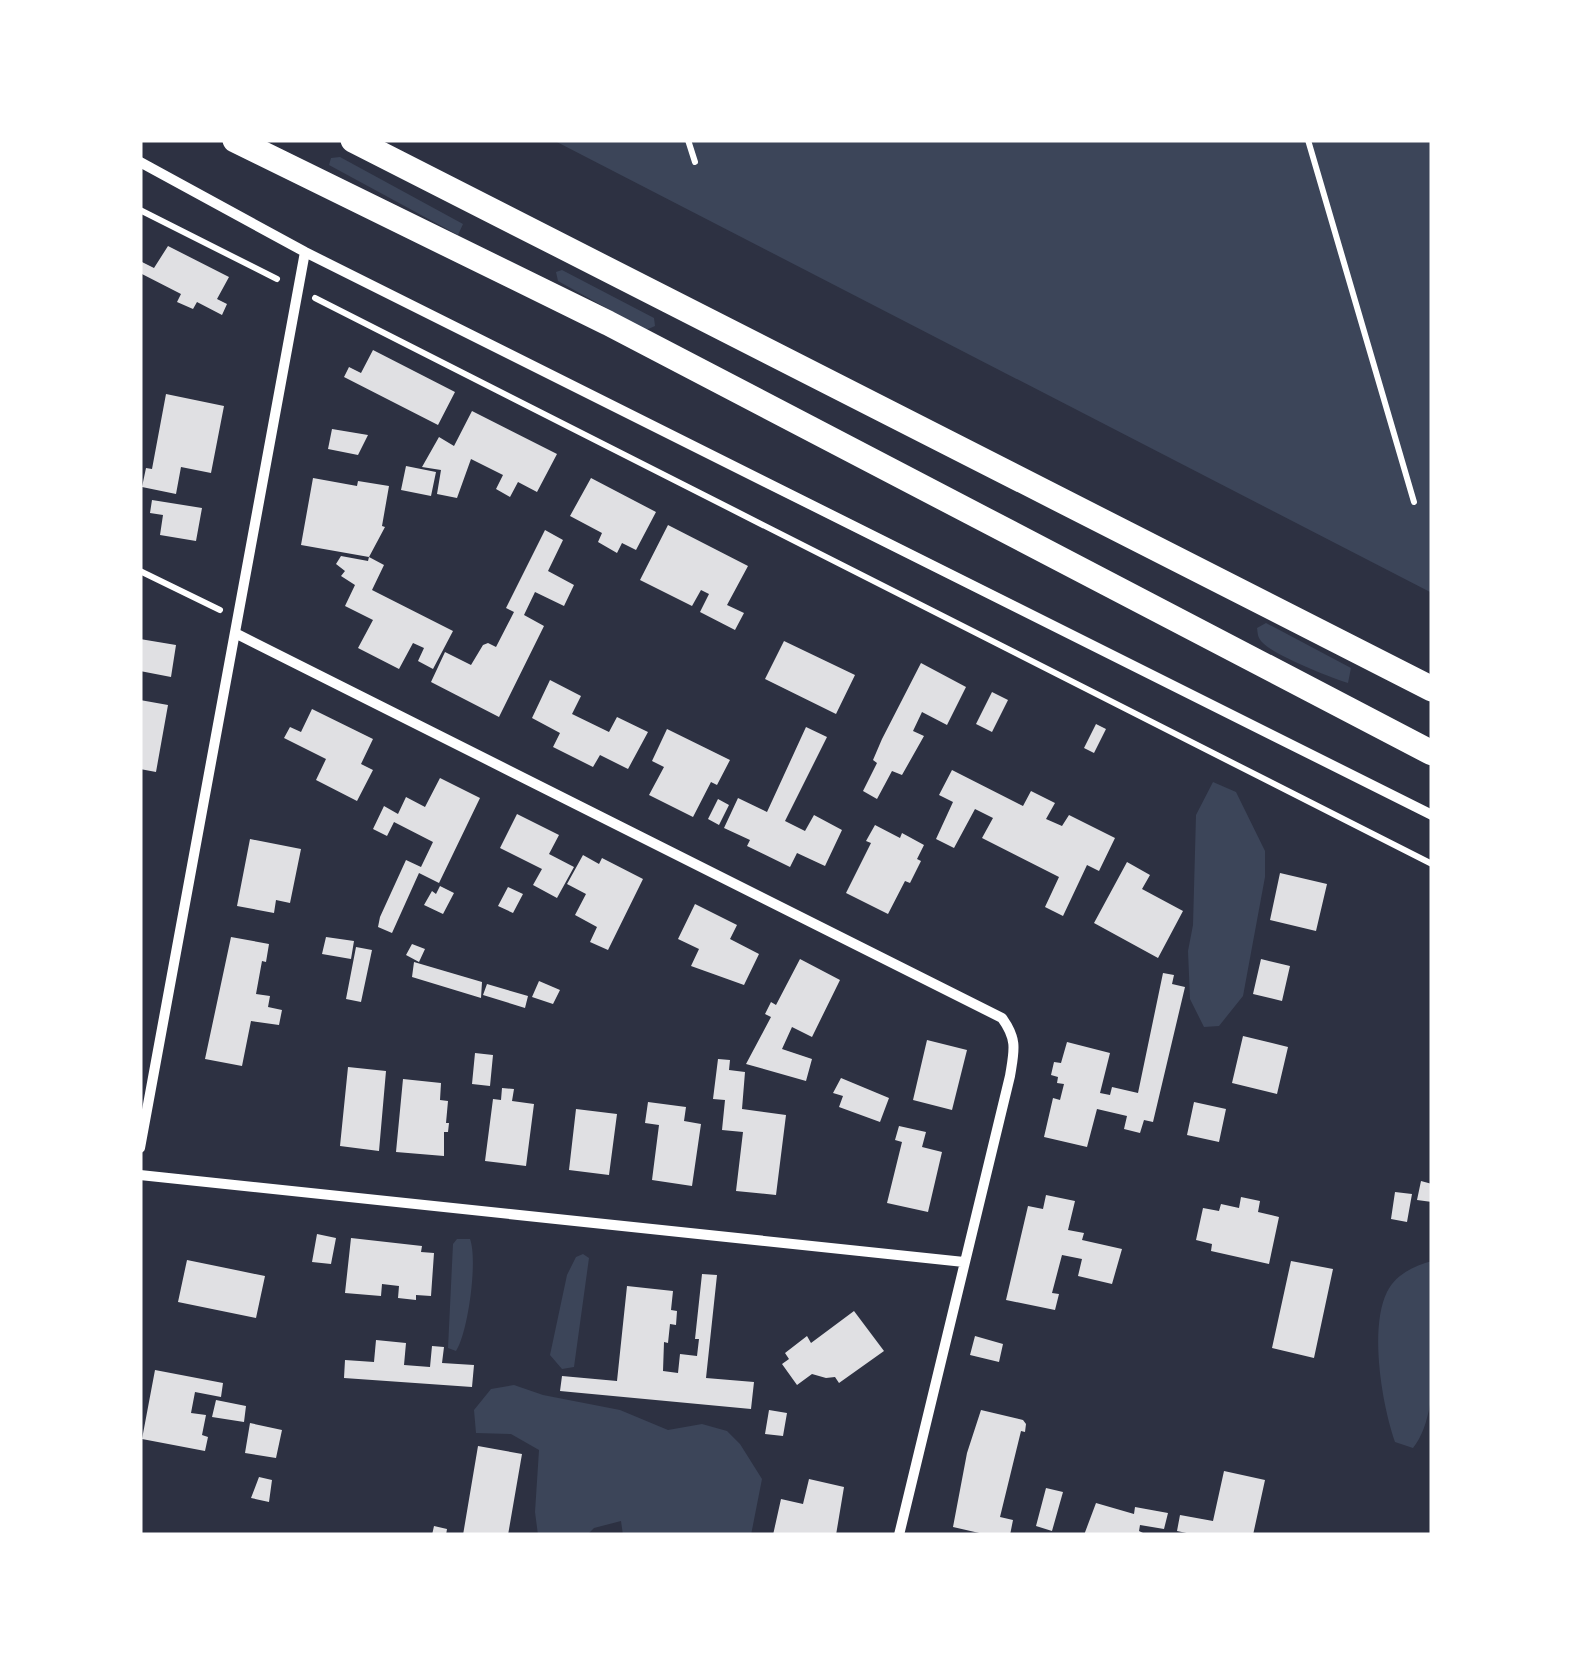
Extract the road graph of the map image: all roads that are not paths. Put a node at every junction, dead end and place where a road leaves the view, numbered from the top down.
1 (236, 140) edge
2 (353, 140) edge
3 (140, 162) edge
4 (305, 252) junction
5 (235, 633) junction
6 (1432, 689) edge
7 (1432, 753) edge
8 (1432, 815) edge
9 (140, 1148) edge
10 (140, 1175) edge
11 (964, 1262) junction
12 (899, 1535) edge

1 - 7 main road
2 - 6 main road
3 - 4 street
4 - 5 street
4 - 8 street
5 - 9 street
5 - 11 street
10 - 11 street
11 - 12 street

